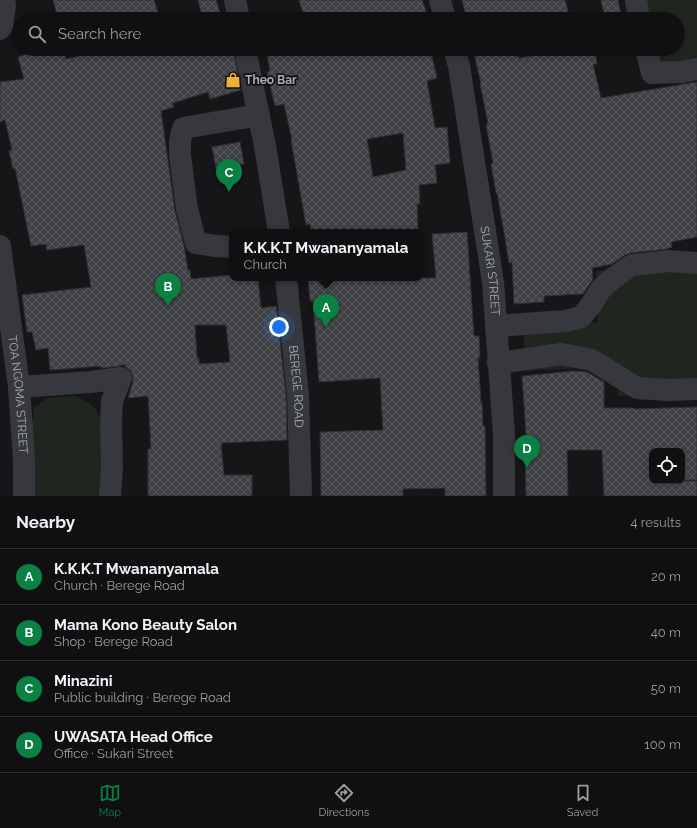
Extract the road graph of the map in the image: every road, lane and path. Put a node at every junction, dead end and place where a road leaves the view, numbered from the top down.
1 (4, 0) edge
2 (235, 0) edge
3 (440, 0) edge
4 (636, 0) edge
5 (238, 12) edge
6 (444, 12) edge
7 (638, 12) edge
8 (0, 29) edge
9 (246, 56) edge
10 (456, 56) edge
11 (648, 56) edge
12 (697, 69) edge
13 (259, 115) junction
14 (279, 229) edge
15 (229, 247) edge
16 (1, 256) edge
17 (697, 263) edge
18 (286, 281) edge
19 (496, 326) junction
20 (498, 363) junction
21 (19, 387) junction
22 (697, 389) edge
23 (24, 496) edge
24 (110, 496) edge
25 (301, 496) edge
26 (504, 496) edge

1 - 8 street
2 - 5 street
3 - 6 street
4 - 7 street
9 - 13 street
10 - 19 street, SUKARI STREET
11 - 12 street
13 - 14 street
13 - 15 street
16 - 21 street, TOA NGOMA STREET
17 - 19 street
18 - 25 street, BEREGE ROAD
19 - 20 street, SUKARI STREET
20 - 22 street
20 - 26 street, SUKARI STREET
21 - 23 street, TOA NGOMA STREET
21 - 24 street

